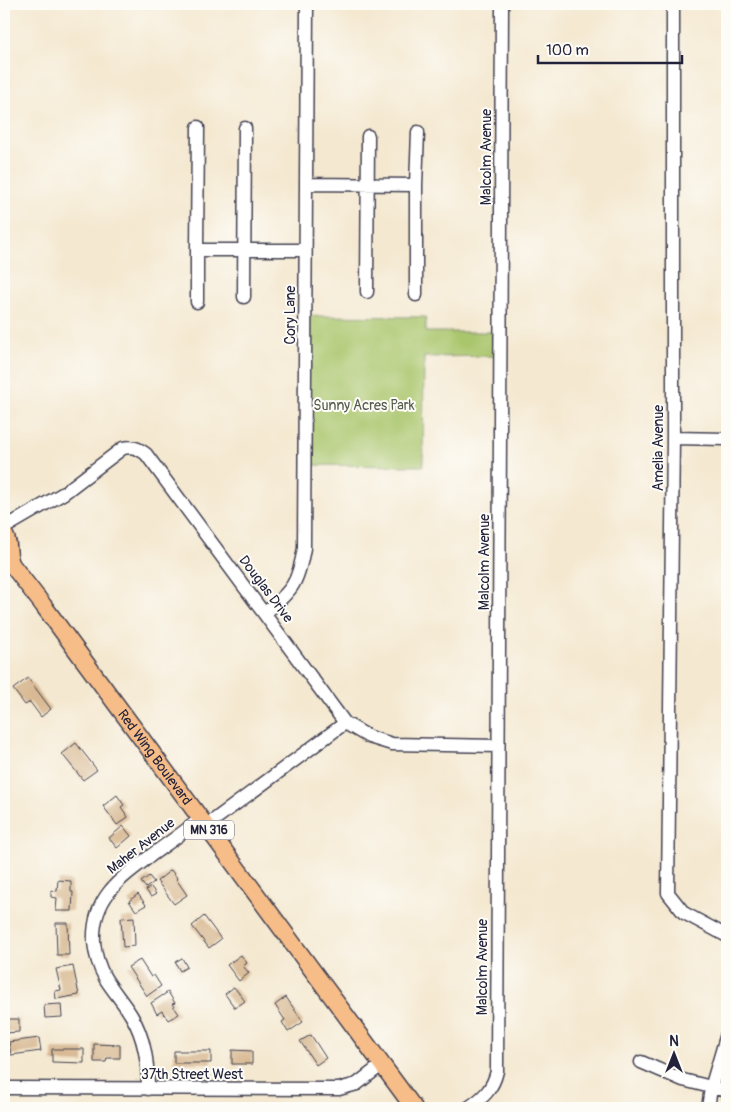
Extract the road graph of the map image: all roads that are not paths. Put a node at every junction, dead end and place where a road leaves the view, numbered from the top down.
1 (306, 4) edge
2 (502, 4) edge
3 (673, 4) edge
4 (198, 127) dead end
5 (245, 128) dead end
6 (418, 132) dead end
7 (368, 136) dead end
8 (306, 184) junction
9 (368, 185) junction
10 (416, 185) junction
11 (198, 250) junction
12 (245, 250) junction
13 (305, 250) junction
14 (367, 292) dead end
15 (416, 295) dead end
16 (244, 297) dead end
17 (197, 302) dead end
18 (673, 438) junction
19 (727, 439) edge
20 (5, 542) edge
21 (4, 570) edge
22 (265, 613) junction
23 (345, 723) junction
24 (498, 746) junction
25 (201, 825) junction
26 (727, 936) edge
27 (727, 1034) edge
28 (641, 1062) dead end
29 (375, 1070) junction
30 (4, 1088) edge
31 (711, 1088) junction
32 (148, 1089) junction
33 (727, 1092) edge
34 (404, 1108) edge
35 (414, 1108) edge
36 (468, 1108) edge
37 (708, 1108) edge

1 - 8 street, Cory Lane
2 - 24 street, Malcolm Avenue
3 - 18 street, Amelia Avenue
4 - 11 street
5 - 12 street
6 - 10 street
7 - 9 street
8 - 9 street
8 - 13 street, Cory Lane
9 - 10 street
9 - 14 street
10 - 15 street
11 - 12 street
11 - 17 street
12 - 13 street
12 - 16 street
13 - 22 street, Cory Lane
18 - 19 street
18 - 26 street, Amelia Avenue
20 - 22 street, Douglas Drive
20 - 25 main road, Red Wing Boulevard / MN 316
21 - 25 main road, Red Wing Boulevard / MN 316
22 - 23 street, Douglas Drive
23 - 24 street, Douglas Drive
23 - 25 street, Maher Avenue
24 - 36 street, Malcolm Avenue
25 - 29 main road, Red Wing Boulevard / MN 316
25 - 32 street, Maher Avenue
25 - 35 main road, Red Wing Boulevard / MN 316
27 - 31 street
28 - 31 street
29 - 32 street, 37th Street West
29 - 34 main road, Red Wing Boulevard / MN 316
30 - 32 street, 37th Street West
31 - 33 street
31 - 37 street

